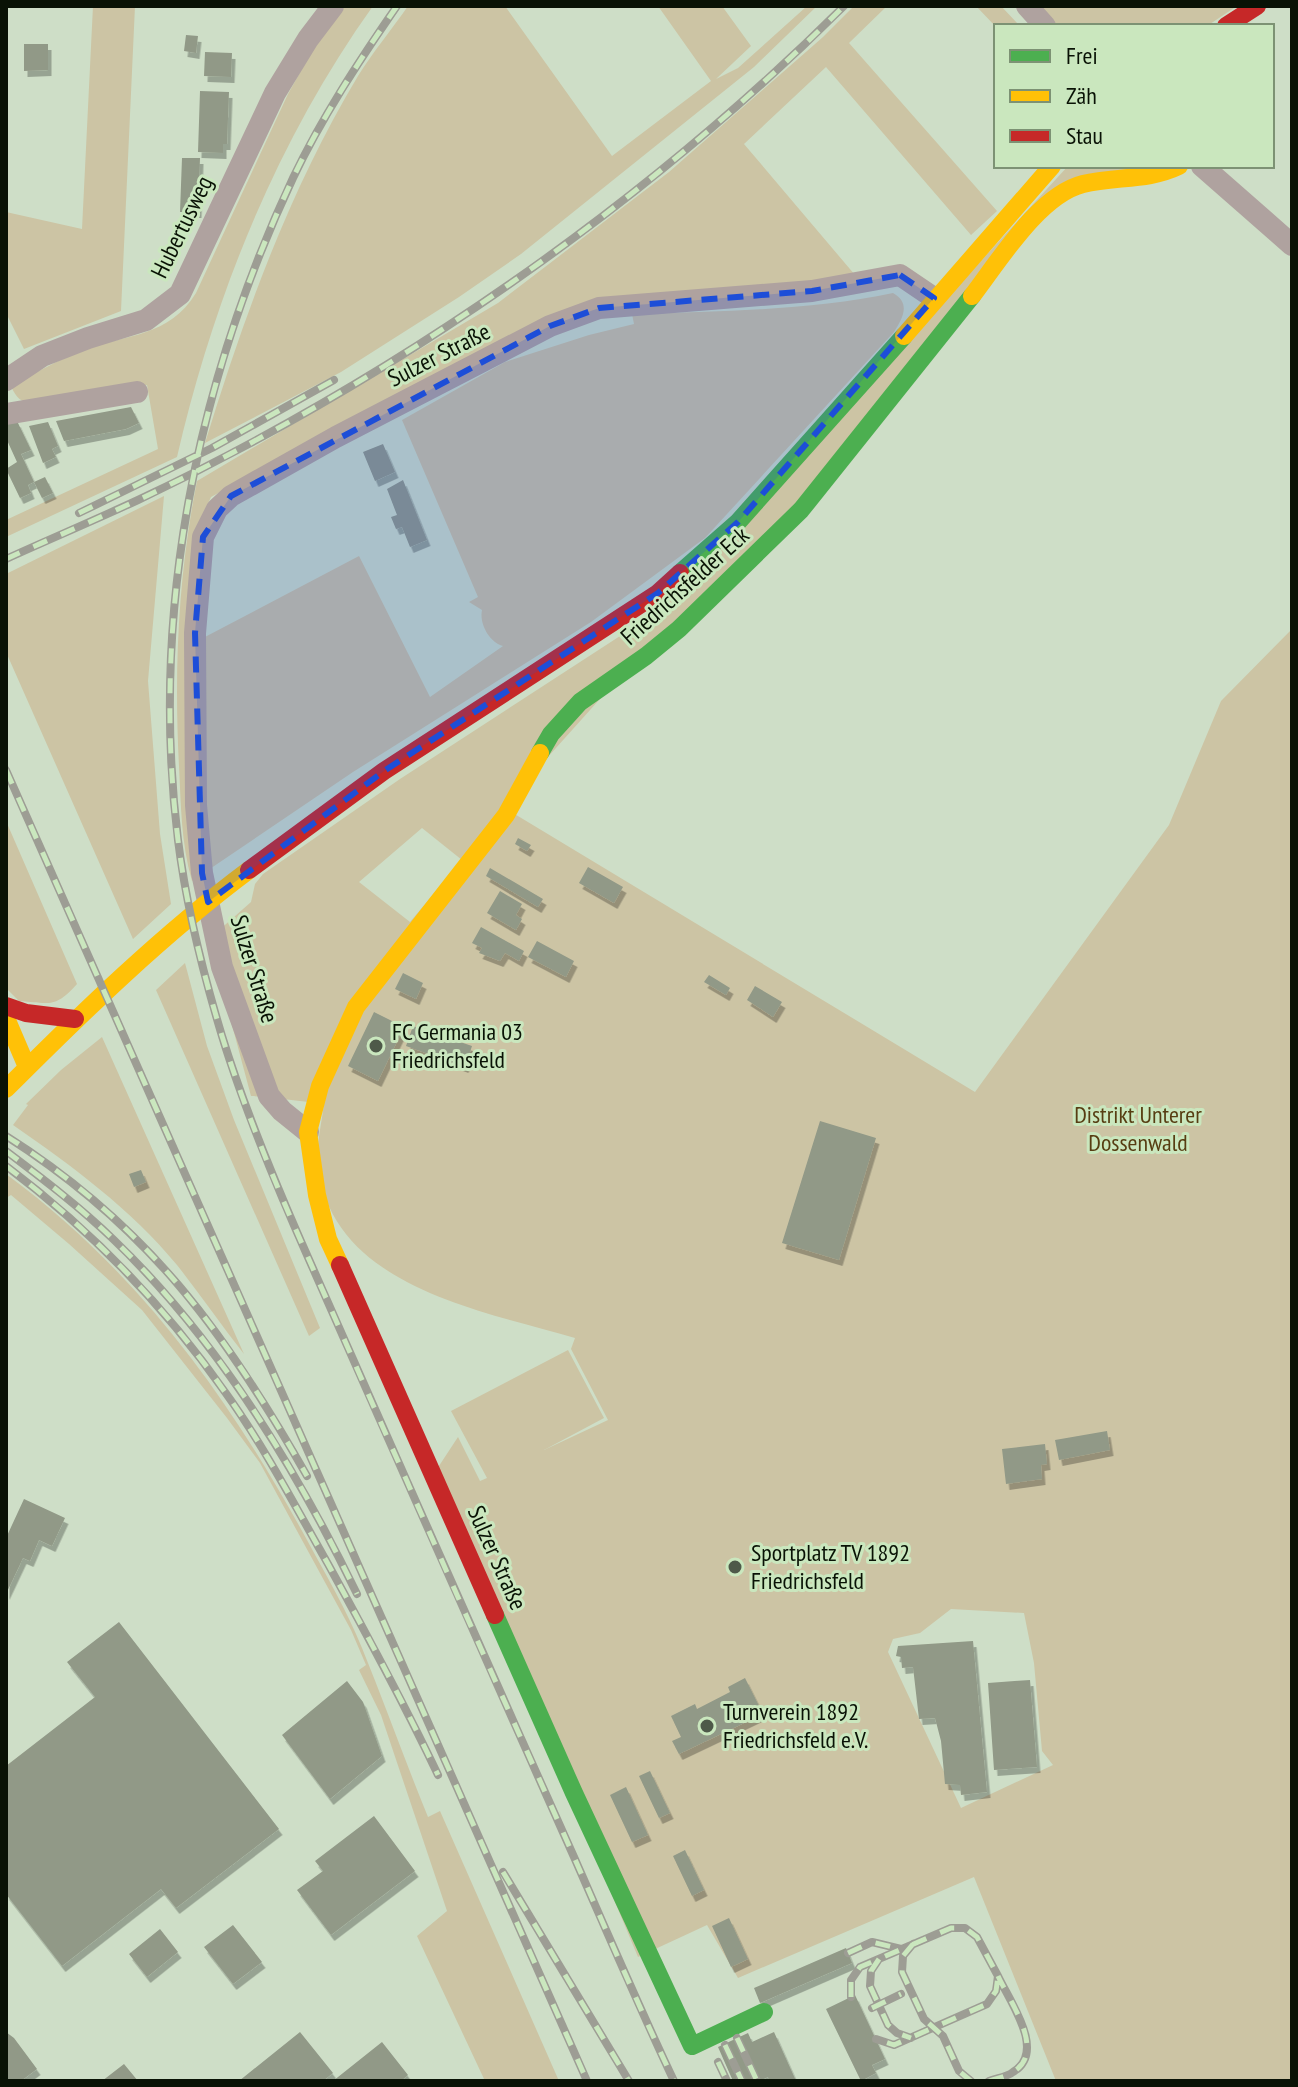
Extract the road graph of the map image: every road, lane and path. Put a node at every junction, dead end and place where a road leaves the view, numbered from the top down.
1 (333, 6) edge
2 (1027, 6) edge
3 (1257, 6) edge
4 (1043, 24) edge
5 (1229, 24) edge
6 (1050, 168) edge
7 (1176, 168) edge
8 (1204, 168) edge
9 (1292, 245) edge
10 (934, 298) junction
11 (6, 380) edge
12 (137, 392) dead end
13 (6, 414) edge
14 (6, 1006) edge
15 (80, 1015) junction
16 (6, 1018) edge
17 (27, 1067) junction
18 (8, 1082) edge
19 (308, 1132) junction
20 (764, 2012) dead end

1 - 11 street, Hubertusweg
2 - 4 street
3 - 5 street
6 - 10 street
7 - 19 street, Friedrichsfelder Eck
8 - 9 street
10 - 15 street
10 - 19 street, Sulzer Straße
12 - 13 street
14 - 15 street
15 - 17 street
16 - 17 street
17 - 18 street
19 - 20 street, Sulzer Straße

